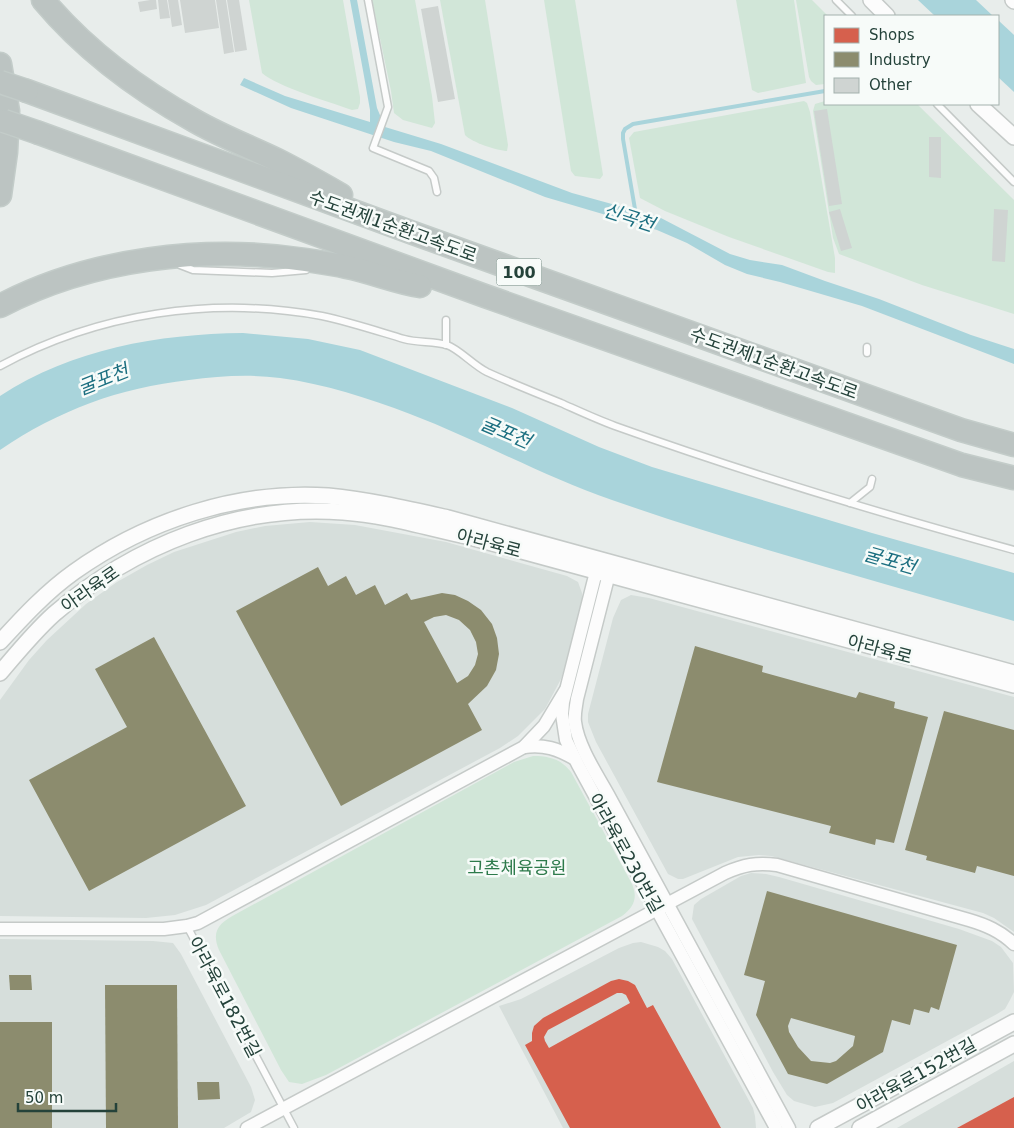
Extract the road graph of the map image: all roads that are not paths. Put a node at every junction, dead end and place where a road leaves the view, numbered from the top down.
1 (41, 0) edge
2 (368, 0) edge
3 (836, 0) edge
4 (871, 0) edge
5 (851, 15) edge
6 (886, 15) edge
7 (0, 64) edge
8 (0, 82) edge
9 (938, 105) edge
10 (979, 105) edge
11 (1, 120) edge
12 (1014, 137) edge
13 (1014, 182) edge
14 (437, 192) dead end
15 (0, 195) edge
16 (412, 233) junction
17 (162, 258) junction
18 (347, 267) junction
19 (319, 269) dead end
20 (310, 270) dead end
21 (485, 296) junction
22 (0, 306) edge
23 (446, 320) dead end
24 (446, 345) junction
25 (0, 366) edge
26 (1014, 445) edge
27 (1014, 478) edge
28 (872, 479) dead end
29 (850, 503) junction
30 (1014, 550) edge
31 (604, 567) junction
32 (0, 642) edge
33 (0, 673) edge
34 (1014, 673) edge
35 (1014, 685) edge
36 (565, 692) junction
37 (524, 747) junction
38 (575, 760) junction
39 (663, 907) junction
40 (187, 926) junction
41 (0, 929) edge
42 (1014, 944) edge
43 (1014, 1022) edge
44 (1014, 1044) edge
45 (284, 1109) junction
46 (247, 1128) edge
47 (294, 1128) edge
48 (776, 1128) edge
49 (789, 1128) edge
50 (818, 1128) edge
51 (860, 1128) edge

1 - 16 highway
2 - 14 lane
3 - 5 lane
4 - 6 street
7 - 15 highway
8 - 16 highway, 수도권제1순환고속도로 / 100, bridge
9 - 13 lane
10 - 12 street
11 - 21 highway, 수도권제1순환고속도로 / 100, bridge
16 - 26 highway, 수도권제1순환고속도로 / 100
17 - 18 highway
17 - 20 lane
17 - 22 highway
18 - 19 lane
18 - 21 highway
21 - 27 highway, 수도권제1순환고속도로 / 100
23 - 24 lane
24 - 25 lane
24 - 29 lane
28 - 29 lane
29 - 30 lane
31 - 32 street, 아라육로
31 - 33 street, 아라육로
31 - 34 street, 아라육로
31 - 35 street, 아라육로
31 - 36 street, 아라육로230번길
31 - 39 street, 아라육로230번길
36 - 37 street
36 - 38 street, 아라육로230번길
37 - 38 street
37 - 40 street
38 - 39 street, 아라육로230번길
39 - 42 street
39 - 45 street
39 - 48 street, 아라육로230번길
39 - 49 street, 아라육로230번길
40 - 41 street, 아라육로182번길
40 - 45 lane, 아라육로182번길
43 - 50 street, 아라육로152번길
44 - 51 street, 아라육로152번길
45 - 46 street
45 - 47 lane, 아라육로182번길

